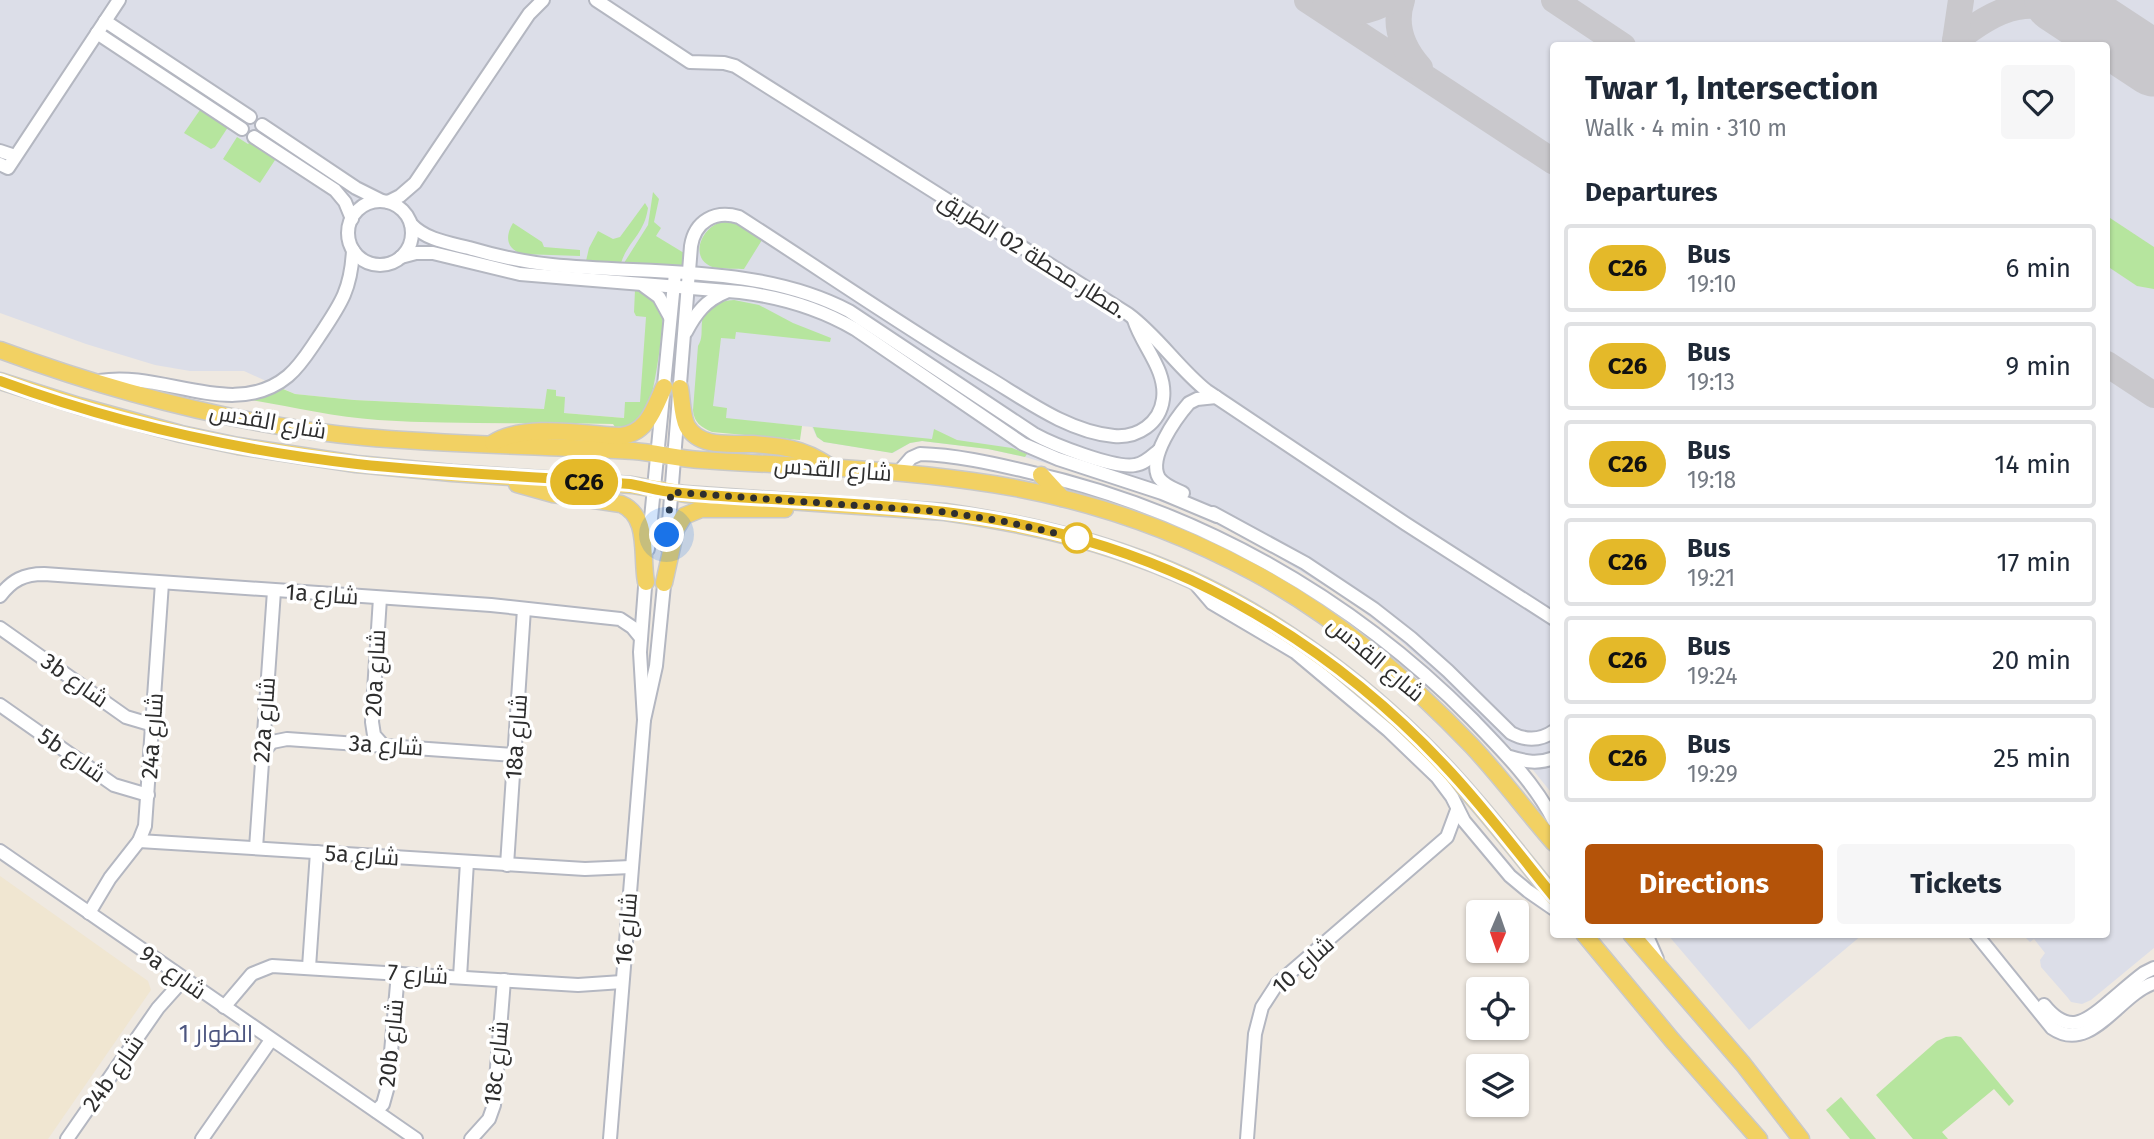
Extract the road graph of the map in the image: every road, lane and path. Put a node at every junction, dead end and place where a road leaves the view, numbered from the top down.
1 (119, 0) edge
2 (543, 0) edge
3 (596, 0) edge
4 (105, 21) junction
5 (97, 33) junction
6 (204, 87) junction
7 (197, 99) junction
8 (250, 117) dead end
9 (261, 125) dead end
10 (242, 129) dead end
11 (254, 137) dead end
12 (278, 144) junction
13 (0, 151) edge
14 (15, 156) junction
15 (4, 166) edge
16 (385, 202) junction
17 (352, 219) junction
18 (411, 224) junction
19 (353, 250) junction
20 (401, 257) junction
21 (675, 273) junction
22 (689, 274) junction
23 (642, 285) junction
24 (673, 287) junction
25 (688, 288) junction
26 (729, 291) junction
27 (670, 318) junction
28 (1134, 319) junction
29 (684, 335) junction
30 (0, 350) edge
31 (0, 381) edge
32 (95, 383) junction
33 (672, 388) junction
34 (1216, 397) junction
35 (491, 444) junction
36 (1158, 451) junction
37 (666, 455) junction
38 (833, 469) junction
39 (898, 473) junction
40 (1041, 475) junction
41 (492, 476) junction
42 (654, 489) junction
43 (671, 492) junction
44 (1062, 498) junction
45 (818, 503) junction
46 (1217, 516) junction
47 (1175, 519) junction
48 (1151, 525) junction
49 (646, 582) junction
50 (1194, 582) junction
51 (162, 583) junction
52 (664, 583) junction
53 (274, 591) junction
54 (0, 596) edge
55 (380, 598) junction
56 (643, 607) junction
57 (1536, 607) junction
58 (524, 609) junction
59 (1550, 609) edge
60 (1550, 616) edge
61 (620, 620) junction
62 (0, 628) edge
63 (641, 638) junction
64 (0, 705) edge
65 (644, 720) junction
66 (153, 725) junction
67 (1550, 734) edge
68 (382, 744) junction
69 (262, 753) junction
70 (515, 755) junction
71 (1510, 757) junction
72 (1550, 759) edge
73 (148, 795) junction
74 (1457, 810) junction
75 (1550, 812) edge
76 (1447, 837) junction
77 (1477, 837) junction
78 (1550, 838) edge
79 (139, 841) junction
80 (256, 848) junction
81 (0, 851) edge
82 (317, 852) junction
83 (467, 862) junction
84 (508, 865) junction
85 (631, 872) junction
86 (1550, 892) edge
87 (1550, 906) edge
88 (85, 910) junction
89 (1587, 938) edge
90 (1633, 938) edge
91 (1648, 938) edge
92 (1979, 938) edge
93 (1989, 938) edge
94 (310, 967) junction
95 (2154, 968) edge
96 (1660, 970) junction
97 (398, 973) junction
98 (179, 977) junction
99 (460, 977) junction
100 (504, 980) junction
101 (2154, 983) edge
102 (622, 986) junction
103 (228, 1010) junction
104 (271, 1040) junction
105 (376, 1111) junction
106 (1748, 1131) edge
107 (67, 1139) edge
108 (202, 1139) edge
109 (416, 1139) edge
110 (471, 1139) edge
111 (610, 1139) edge
112 (1247, 1139) edge
113 (1759, 1139) edge
114 (1801, 1139) edge

1 - 4 street
2 - 16 street
3 - 28 street, مطار محطة 02 الطريق.
4 - 5 street
4 - 6 street
5 - 7 street
5 - 14 street
6 - 7 street
6 - 8 street
7 - 10 street
9 - 12 street
11 - 12 street
12 - 16 street
12 - 17 street
13 - 14 street
14 - 15 street
16 - 17 street
16 - 18 street
17 - 19 street
18 - 20 street
18 - 21 street
19 - 20 street
19 - 32 street
20 - 23 street
21 - 22 street
21 - 24 street, مطار محطة 02 الطريق.
22 - 25 street, مطار محطة 02 الطريق.
22 - 28 street, مطار محطة 02 الطريق.
22 - 36 street
23 - 24 street
23 - 27 street
24 - 25 street
24 - 27 street, مطار محطة 02 الطريق.
25 - 26 street
25 - 29 street, مطار محطة 02 الطريق.
26 - 29 street
26 - 46 street
27 - 33 street, مطار محطة 02 الطريق.
28 - 34 street
29 - 33 street, مطار محطة 02 الطريق.
30 - 32 main road, شارع القدس
31 - 41 main road, شارع القدس
32 - 35 main road, شارع القدس
33 - 35 main road
33 - 37 street, مطار محطة 02 الطريق.
33 - 38 main road
34 - 36 street
34 - 57 street
35 - 37 main road, شارع القدس
36 - 46 street
37 - 38 main road, شارع القدس
37 - 42 street, شارع 16
37 - 43 street, شارع 16
38 - 39 main road, شارع القدس
39 - 40 street
39 - 44 main road, شارع القدس
40 - 44 main road
40 - 47 street
41 - 42 main road, شارع القدس
41 - 49 main road
42 - 43 main road, شارع القدس
42 - 49 street, شارع 16
43 - 45 main road, شارع القدس
43 - 52 street, شارع 16
44 - 48 main road, شارع القدس
45 - 50 main road, شارع القدس
45 - 52 main road
46 - 67 street
47 - 48 main road
47 - 71 street
48 - 78 main road, شارع القدس
49 - 56 street, شارع 16
50 - 74 street
50 - 86 main road, شارع القدس
51 - 53 street, 1a شارع
51 - 54 street, 1a شارع
51 - 66 street, 24a شارع
52 - 65 street, شارع 16
53 - 55 street, 1a شارع
53 - 69 street, 22a شارع
55 - 58 street, 1a شارع
55 - 68 street, 20a شارع
56 - 61 street
56 - 63 street, شارع 16
57 - 59 street
57 - 60 street
58 - 61 street, 1a شارع
58 - 70 street, 18a شارع
61 - 63 street
62 - 66 street, 3b شارع
63 - 65 street, شارع 16
64 - 73 street, 5b شارع
65 - 85 street, شارع 16
66 - 73 street, 24a شارع
68 - 69 street, 3a شارع
68 - 70 street, 3a شارع
69 - 80 street, 22a شارع
70 - 84 street, 18a شارع
71 - 72 street
71 - 75 street
73 - 79 street, 24a شارع
74 - 76 street, شارع 10
74 - 77 street
76 - 77 street
76 - 112 street, شارع 10
77 - 87 street
79 - 80 street, 5a شارع
79 - 88 street, 24a شارع
80 - 82 street, 5a شارع
81 - 88 street, 9a شارع
82 - 83 street, 5a شارع
82 - 94 street
83 - 84 street, 5a شارع
83 - 99 street
84 - 85 street, 5a شارع
85 - 102 street, شارع 16
88 - 98 street, 9a شارع
89 - 106 main road
90 - 96 main road
91 - 96 street
92 - 101 street
93 - 95 street
94 - 97 street, شارع 7
94 - 103 street, شارع 7
96 - 114 main road
97 - 99 street, شارع 7
97 - 105 street, 20b شارع
98 - 103 street, 9a شارع
98 - 107 street, 24b شارع
99 - 100 street, شارع 7
100 - 102 street, شارع 7
100 - 110 street, 18c شارع
102 - 111 street, شارع 16
103 - 104 street, 9a شارع
104 - 105 street, 9a شارع
104 - 108 street
105 - 109 street, 9a شارع
106 - 113 main road

